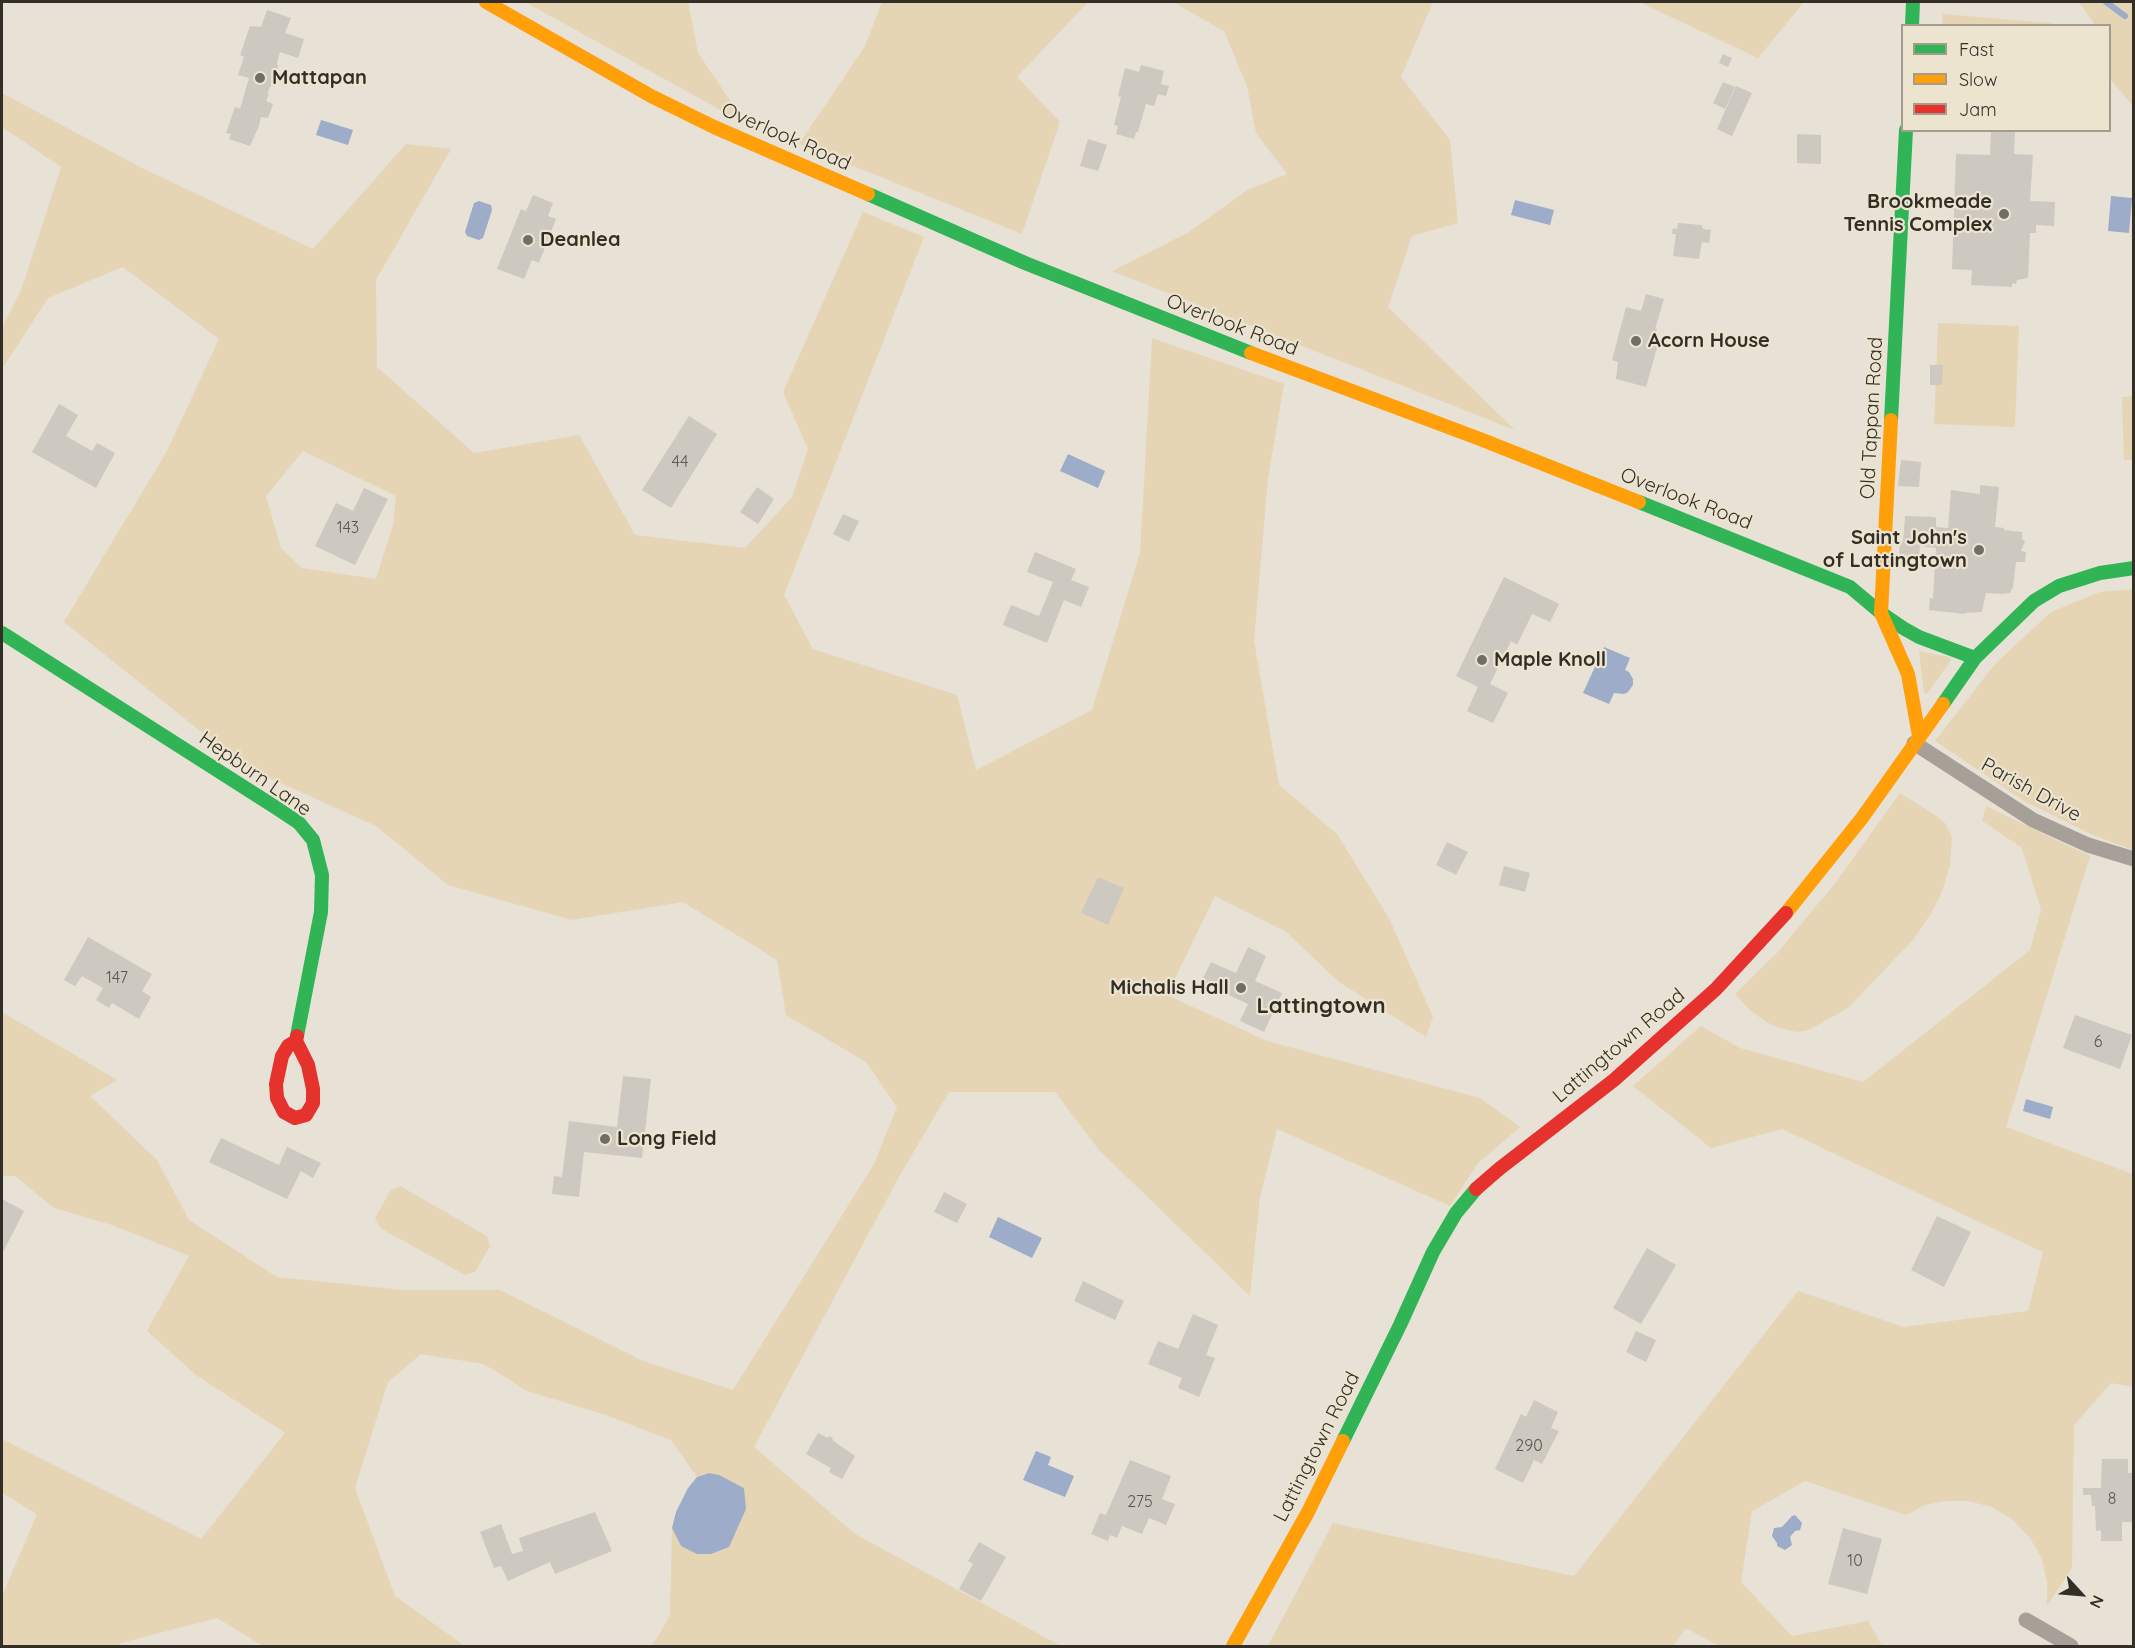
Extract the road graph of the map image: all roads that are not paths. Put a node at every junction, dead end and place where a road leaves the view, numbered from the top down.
1 (486, 2) edge
2 (1913, 2) edge
3 (1912, 24) edge
4 (1906, 132) edge
5 (2133, 568) edge
6 (1881, 613) junction
7 (2, 633) edge
8 (1975, 658) junction
9 (1916, 740) junction
10 (2133, 859) edge
11 (296, 1041) junction
12 (2026, 1620) dead end
13 (1233, 1647) edge
14 (2071, 1647) edge

1 - 6 street, Overlook Road
2 - 3 street
4 - 6 street, Old Tappan Road
5 - 8 street, Lattingtown Road
6 - 8 street, Overlook Road
6 - 9 street, Old Tappan Road
7 - 11 street, Hepburn Lane
8 - 9 street, Lattingtown Road
9 - 10 street, Parish Drive
9 - 13 street, Lattingtown Road
11 - 11 street, Hepburn Lane
12 - 14 street

